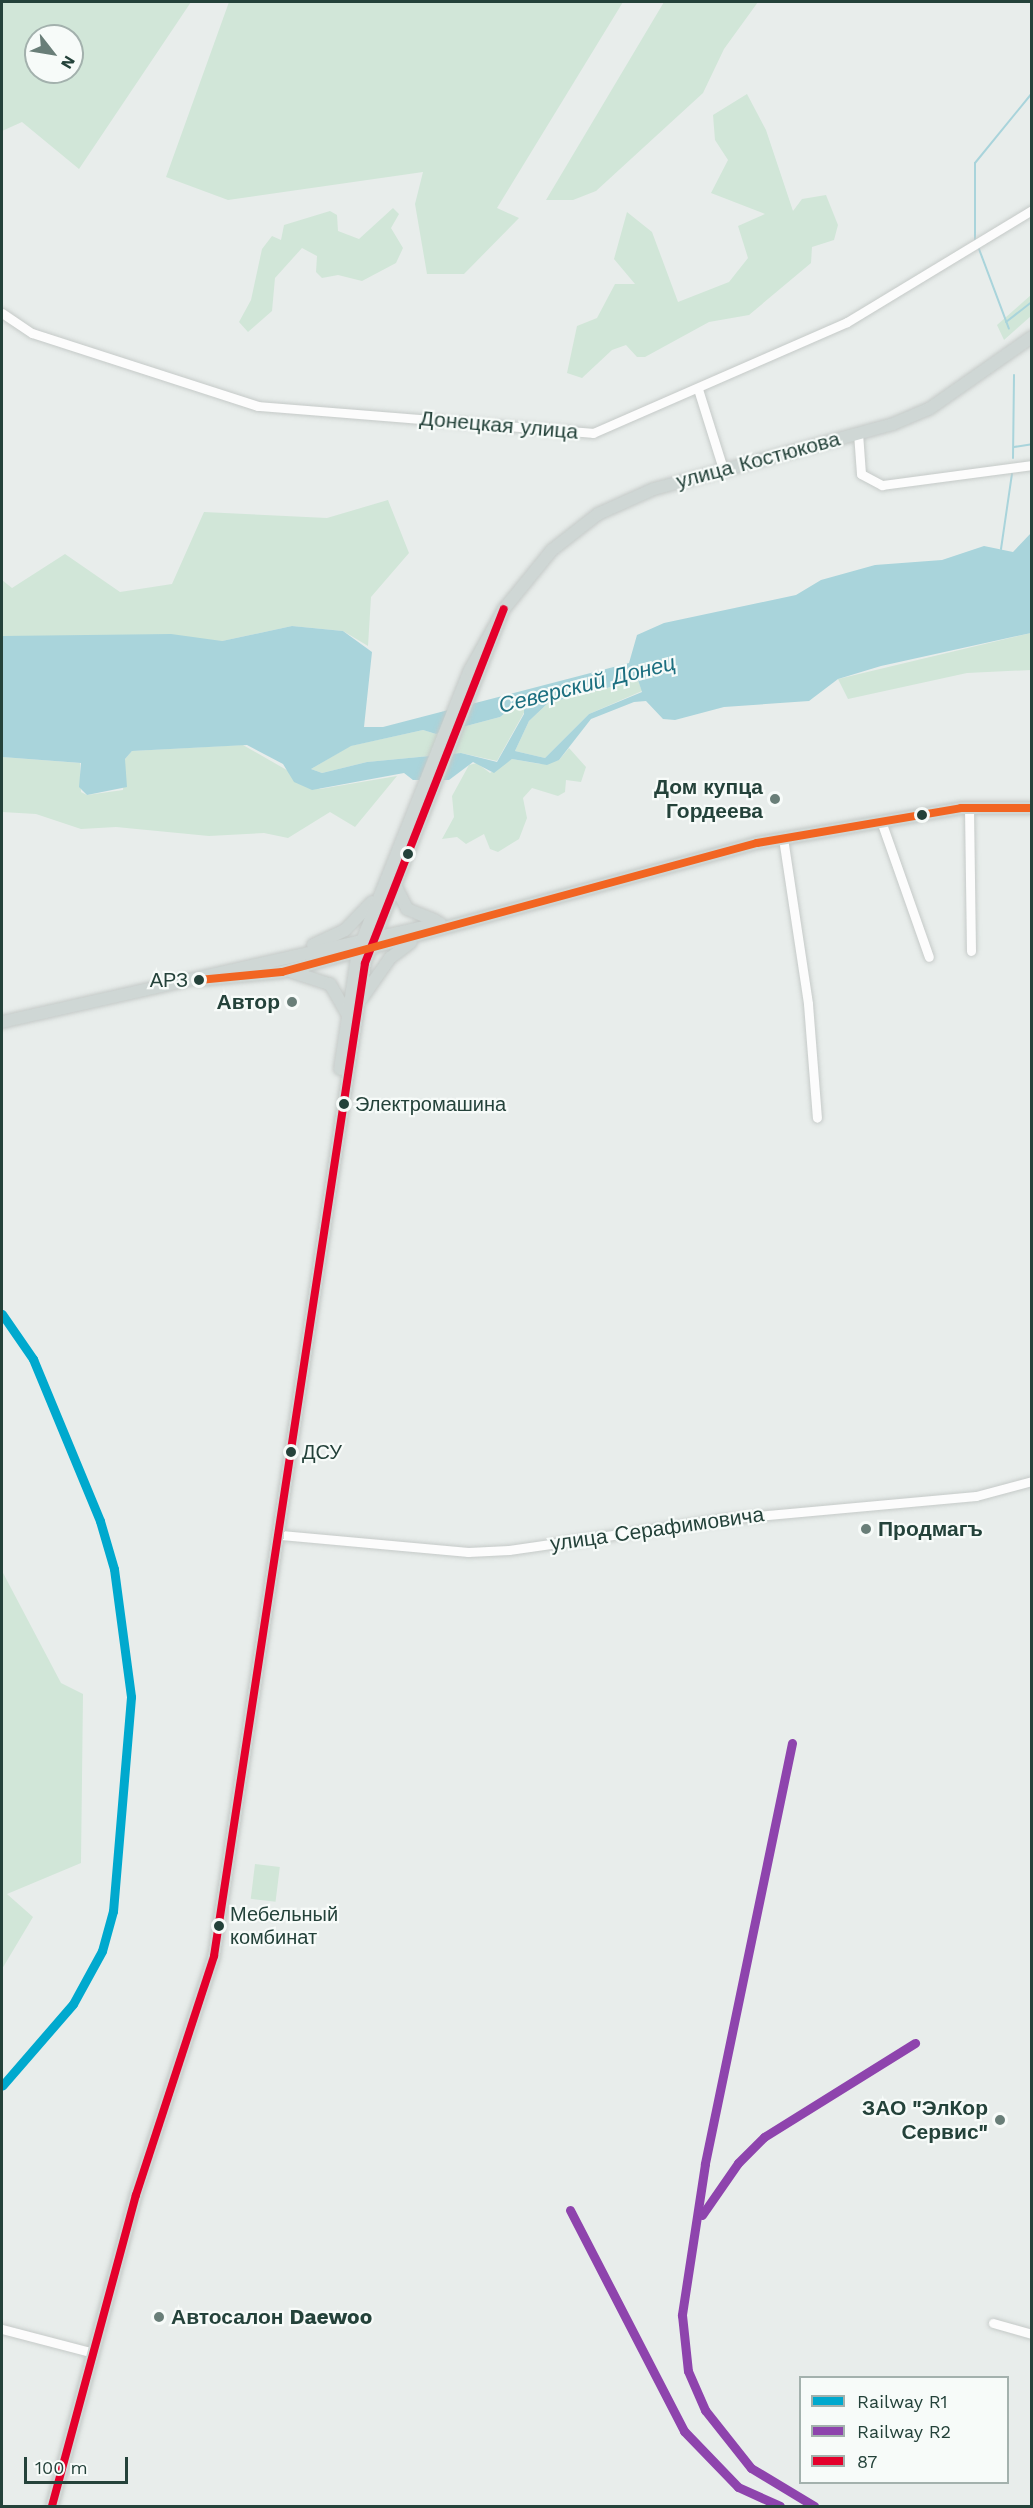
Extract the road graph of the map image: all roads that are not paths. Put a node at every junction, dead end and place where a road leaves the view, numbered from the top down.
1 (1032, 210) edge
2 (2, 314) edge
3 (1032, 337) edge
4 (698, 389) junction
5 (858, 433) junction
6 (1032, 465) edge
7 (723, 469) junction
8 (969, 808) junction
9 (1032, 808) edge
10 (881, 821) junction
11 (783, 838) junction
12 (391, 879) junction
13 (477, 918) junction
14 (443, 922) junction
15 (423, 935) junction
16 (366, 944) junction
17 (971, 951) dead end
18 (284, 957) junction
19 (929, 957) dead end
20 (282, 972) junction
21 (199, 980) junction
22 (358, 1004) junction
23 (347, 1016) junction
24 (2, 1022) edge
25 (341, 1093) junction
26 (817, 1118) dead end
27 (1032, 1480) edge
28 (281, 1535) junction
29 (993, 2323) dead end
30 (2, 2330) edge
31 (1032, 2334) edge
32 (90, 2352) junction
33 (52, 2506) edge

1 - 4 street, Донецкая улица
2 - 4 street, Донецкая улица
3 - 5 main road, улица Костюкова
4 - 7 street
5 - 6 street
5 - 7 main road, улица Костюкова
7 - 12 main road, улица Костюкова
8 - 9 main road
8 - 10 main road
8 - 17 street
10 - 11 main road
10 - 19 street
11 - 13 main road
11 - 26 street
12 - 14 main road
12 - 16 main road, улица Костюкова
12 - 18 main road
13 - 14 main road
13 - 15 main road
14 - 16 main road
15 - 16 main road
15 - 22 main road
16 - 18 main road
16 - 20 main road
16 - 22 main road
16 - 23 main road
18 - 21 main road
20 - 21 main road
20 - 23 main road
21 - 24 main road
22 - 25 main road
23 - 25 main road
25 - 28 main road
27 - 28 street, улица Серафимовича
28 - 32 main road
29 - 31 street
30 - 32 street
32 - 33 main road

